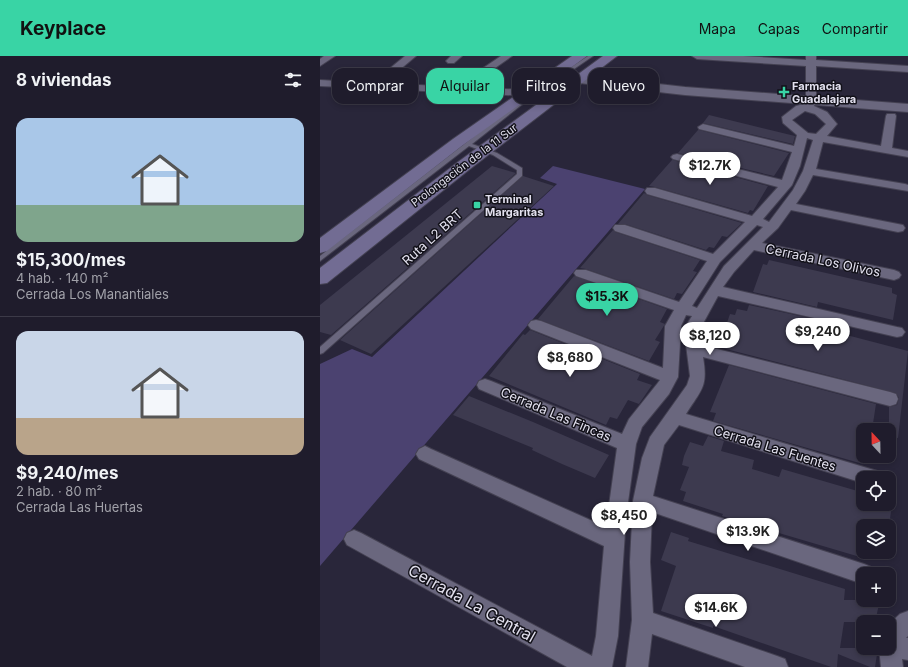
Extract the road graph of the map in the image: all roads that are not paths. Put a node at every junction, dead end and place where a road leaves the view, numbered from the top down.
1 (330, 56) edge
2 (411, 56) edge
3 (507, 56) edge
4 (582, 56) edge
5 (591, 56) edge
6 (605, 56) edge
7 (611, 56) edge
8 (697, 56) edge
9 (811, 59) edge
10 (320, 63) edge
11 (396, 68) edge
12 (489, 68) edge
13 (573, 68) edge
14 (577, 68) edge
15 (908, 69) edge
16 (580, 70) edge
17 (580, 71) edge
18 (580, 79) edge
19 (320, 83) edge
20 (332, 84) edge
21 (810, 103) junction
22 (526, 104) edge
23 (528, 104) edge
24 (531, 104) edge
25 (908, 108) edge
26 (891, 116) dead end
27 (703, 127) dead end
28 (811, 136) junction
29 (468, 144) junction
30 (481, 150) junction
31 (798, 150) junction
32 (886, 150) junction
33 (908, 154) edge
34 (677, 157) dead end
35 (808, 171) junction
36 (786, 185) junction
37 (905, 188) dead end
38 (651, 192) dead end
39 (789, 206) junction
40 (755, 220) junction
41 (773, 225) junction
42 (620, 228) dead end
43 (898, 228) dead end
44 (752, 245) junction
45 (320, 247) edge
46 (320, 259) edge
47 (715, 259) junction
48 (581, 273) dead end
49 (894, 275) dead end
50 (320, 278) edge
51 (714, 290) junction
52 (682, 309) junction
53 (699, 314) junction
54 (536, 325) dead end
55 (897, 332) dead end
56 (694, 349) junction
57 (320, 352) edge
58 (670, 377) junction
59 (485, 385) dead end
60 (890, 399) dead end
61 (675, 417) junction
62 (627, 444) junction
63 (425, 454) dead end
64 (856, 472) edge
65 (643, 500) junction
66 (616, 517) junction
67 (641, 524) junction
68 (354, 539) dead end
69 (615, 541) junction
70 (856, 571) edge
71 (643, 620) junction
72 (908, 622) edge
73 (897, 654) edge
74 (589, 667) edge
75 (601, 667) edge
76 (637, 667) edge
77 (777, 667) edge

1 - 10 street
2 - 11 street
3 - 12 street
4 - 13 main road, Prolongación de la 11 Sur
5 - 14 lane
6 - 16 lane
7 - 17 main road, Prolongación de la 11 Sur
8 - 9 street
9 - 15 street
9 - 21 street
18 - 21 street
19 - 20 street
21 - 25 street
21 - 28 street
21 - 28 street
22 - 45 main road, Prolongación de la 11 Sur
23 - 29 lane
24 - 30 main road, Prolongación de la 11 Sur
26 - 32 street
27 - 31 street
28 - 31 street
28 - 32 street
28 - 35 street
29 - 30 lane, Ruta L2 BRT
29 - 46 lane
30 - 50 main road, Prolongación de la 11 Sur
30 - 57 lane, Ruta L2 BRT
31 - 36 street
32 - 33 street
34 - 36 street
35 - 37 street
35 - 39 street
36 - 40 street
38 - 40 street
39 - 41 street
39 - 43 street
40 - 41 street
40 - 47 street
41 - 44 street
42 - 47 street
44 - 49 street, Cerrada Los Olivos
44 - 51 street
47 - 52 street
48 - 52 street
51 - 53 street
51 - 55 street
52 - 53 street
52 - 58 street
53 - 56 street
54 - 58 street
56 - 60 street
56 - 61 street
58 - 62 street
59 - 62 street, Cerrada Las Fincas
61 - 64 street, Cerrada Las Fuentes
61 - 65 street
62 - 66 street
63 - 69 street
65 - 67 street
65 - 70 street
66 - 67 street
66 - 69 street
67 - 71 street
68 - 74 street, Cerrada La Central
69 - 75 street
71 - 76 street
71 - 77 street
72 - 73 street

